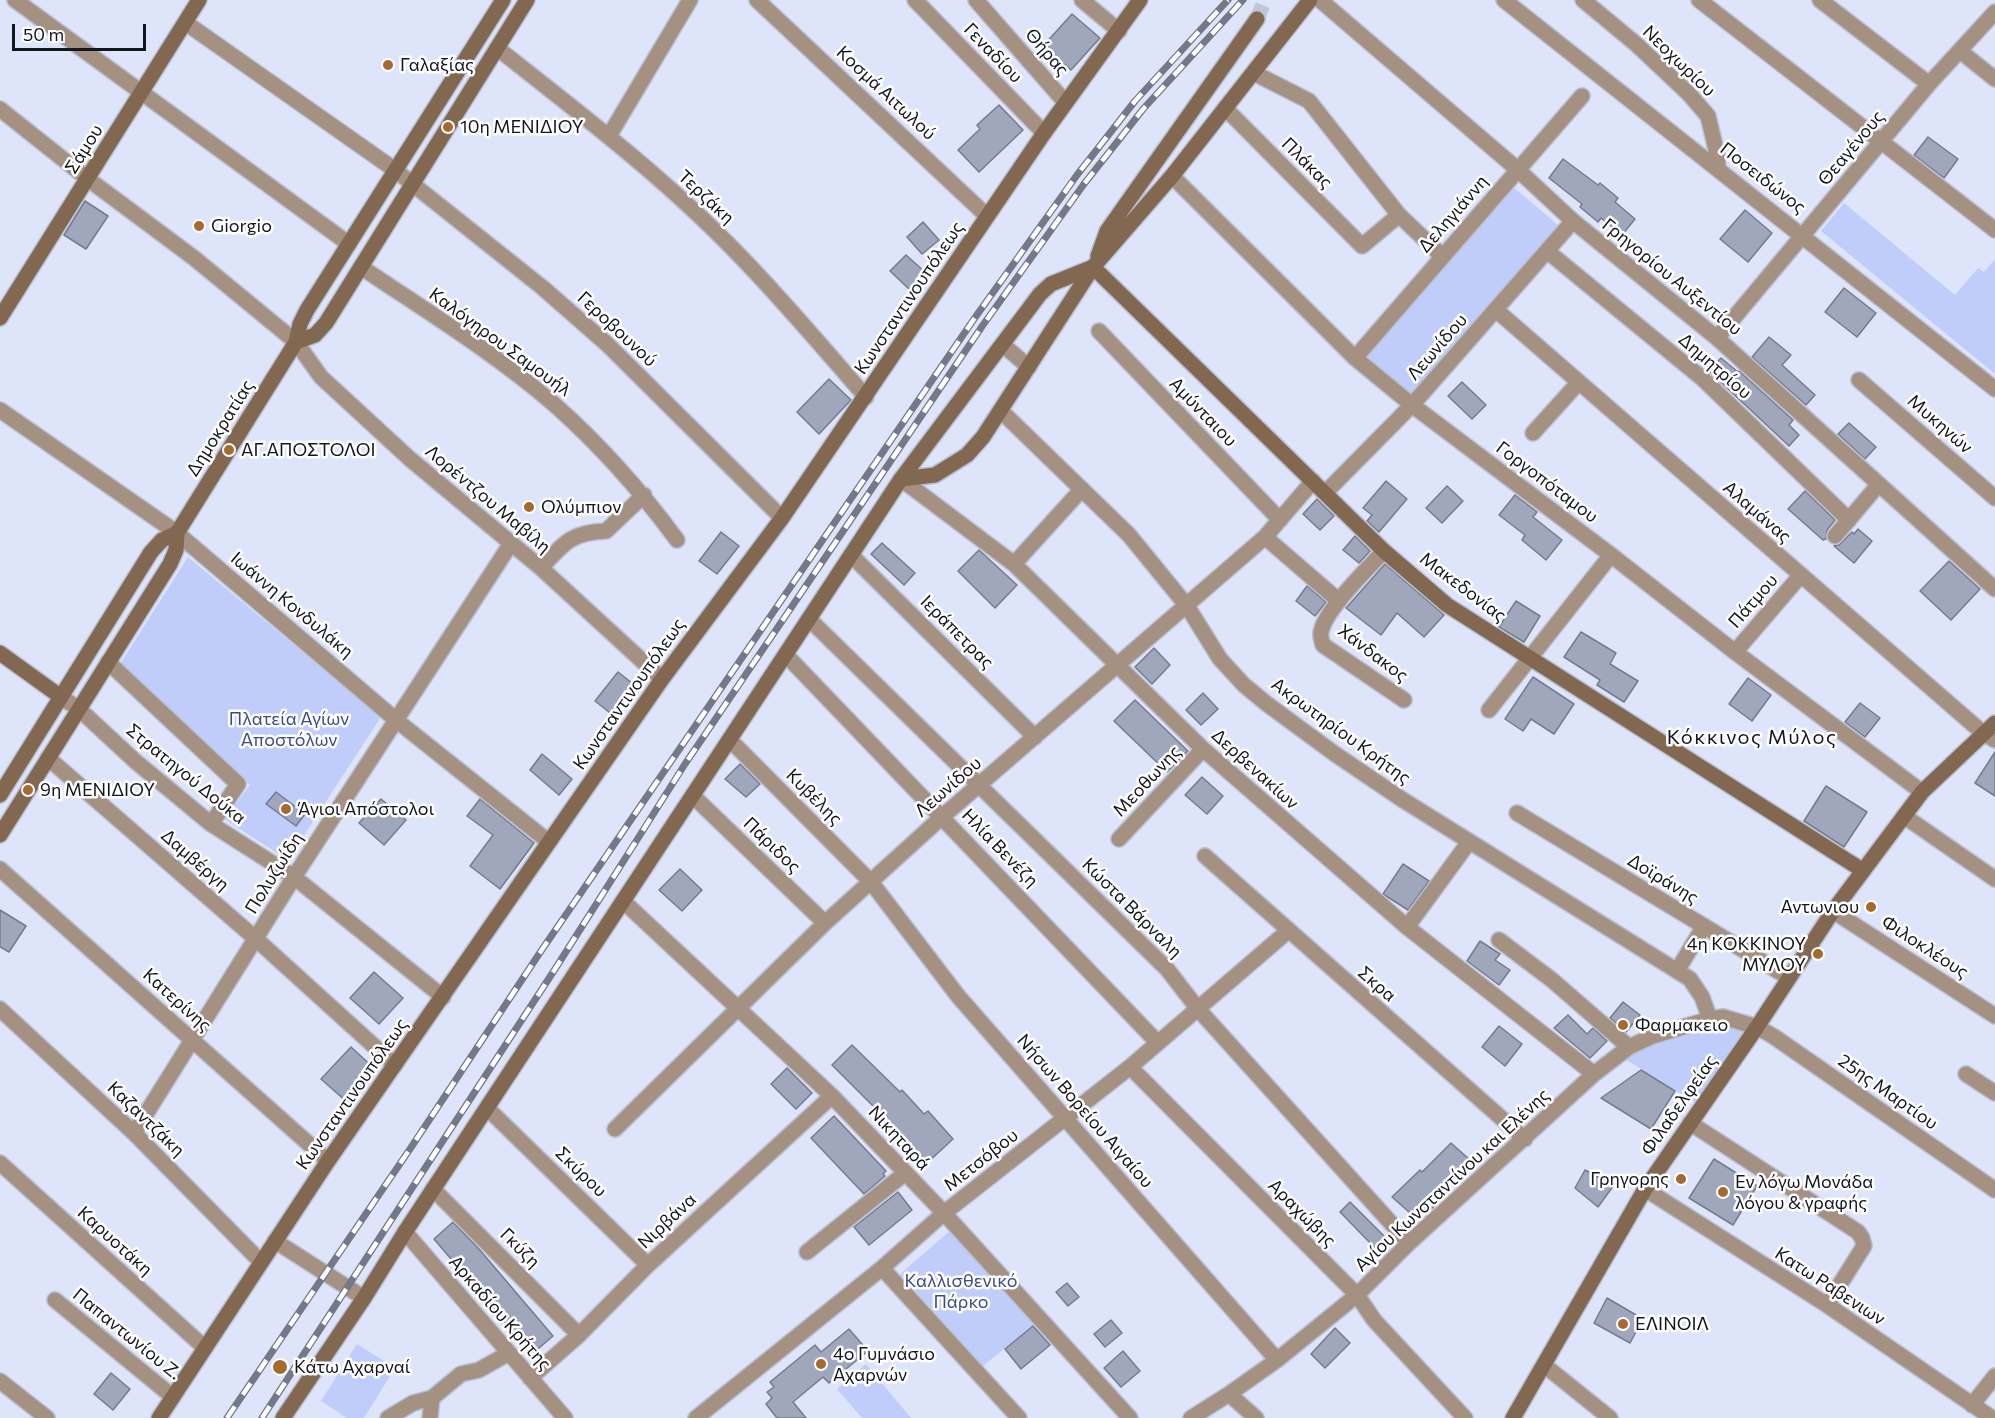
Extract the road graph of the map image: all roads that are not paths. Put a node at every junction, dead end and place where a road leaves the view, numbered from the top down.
1 (15, 0) edge
2 (200, 0) edge
3 (503, 0) edge
4 (527, 0) edge
5 (690, 0) edge
6 (757, 0) edge
7 (915, 0) edge
8 (976, 0) edge
9 (1082, 0) edge
10 (1140, 0) edge
11 (1310, 0) edge
12 (1320, 0) edge
13 (1504, 0) edge
14 (1583, 0) edge
15 (1700, 0) edge
16 (1820, 0) edge
17 (1995, 12) edge
18 (1257, 19) tunnel mouth
19 (186, 23) junction
20 (1119, 31) junction
21 (497, 48) junction
22 (1960, 51) junction
23 (1254, 73) junction
24 (1995, 79) edge
25 (1929, 84) junction
26 (141, 93) junction
27 (1582, 96) dead end
28 (1065, 102) junction
29 (0, 108) edge
30 (1225, 108) junction
31 (1044, 133) junction
32 (609, 136) junction
33 (1881, 142) junction
34 (1718, 168) junction
35 (395, 170) junction
36 (1517, 170) junction
37 (1172, 176) junction
38 (88, 179) junction
39 (412, 184) junction
40 (1399, 214) junction
41 (987, 216) junction
42 (1573, 221) junction
43 (1995, 230) edge
44 (1804, 236) junction
45 (349, 244) junction
46 (1547, 251) junction
47 (1442, 256) junction
48 (361, 267) junction
49 (1094, 267) junction
50 (1496, 310) junction
51 (0, 318) edge
52 (1099, 331) dead end
53 (1718, 338) junction
54 (296, 342) junction
55 (1003, 345) junction
56 (1355, 358) junction
57 (1029, 367) junction
58 (1859, 380) dead end
59 (1579, 382) junction
60 (1995, 389) edge
61 (866, 397) junction
62 (1412, 405) junction
63 (0, 410) edge
64 (1001, 411) junction
65 (1533, 433) dead end
66 (902, 479) junction
67 (1313, 482) junction
68 (1880, 484) junction
69 (1082, 489) junction
70 (1325, 493) junction
71 (644, 495) junction
72 (1995, 498) edge
73 (782, 518) junction
74 (1280, 520) junction
75 (1849, 520) junction
76 (177, 533) junction
77 (1835, 536) dead end
78 (1265, 537) junction
79 (677, 540) dead end
80 (510, 545) junction
81 (1383, 551) junction
82 (851, 555) junction
83 (1611, 555) junction
84 (1014, 564) junction
85 (541, 568) junction
86 (1801, 576) junction
87 (1995, 589) edge
88 (1340, 600) junction
89 (1186, 606) junction
90 (809, 619) junction
91 (1735, 652) junction
92 (0, 654) edge
93 (786, 655) junction
94 (1530, 658) junction
95 (108, 663) junction
96 (1117, 665) junction
97 (662, 679) junction
98 (61, 697) junction
99 (1404, 700) dead end
100 (79, 709) junction
101 (1489, 710) dead end
102 (396, 720) junction
103 (1991, 732) edge
104 (1035, 737) junction
105 (730, 740) junction
106 (1203, 749) junction
107 (48, 758) junction
108 (979, 786) junction
109 (1922, 792) junction
110 (0, 795) edge
111 (693, 796) junction
112 (1517, 813) dead end
113 (943, 816) junction
114 (1904, 816) junction
115 (211, 824) junction
116 (0, 835) edge
117 (1119, 839) dead end
118 (549, 842) junction
119 (1469, 843) junction
120 (1205, 856) dead end
121 (0, 869) edge
122 (1862, 870) junction
123 (294, 877) junction
124 (1995, 879) edge
125 (871, 882) junction
126 (623, 901) junction
127 (1833, 911) junction
128 (825, 923) junction
129 (1704, 926) junction
130 (1407, 927) junction
131 (1288, 931) junction
132 (256, 939) junction
133 (1499, 940) dead end
134 (1677, 971) junction
135 (1788, 977) junction
136 (443, 997) junction
137 (738, 1006) junction
138 (0, 1009) edge
139 (1198, 1009) junction
140 (1995, 1017) edge
141 (1710, 1019) junction
142 (1757, 1027) junction
143 (193, 1040) junction
144 (1158, 1043) junction
145 (1629, 1047) junction
146 (395, 1065) junction
147 (1130, 1067) junction
148 (1594, 1074) junction
149 (1966, 1074) dead end
150 (1995, 1093) edge
151 (832, 1096) junction
152 (487, 1108) junction
153 (1066, 1119) junction
154 (1690, 1123) junction
155 (615, 1129) dead end
156 (134, 1133) junction
157 (1525, 1139) junction
158 (328, 1161) junction
159 (0, 1163) edge
160 (904, 1174) junction
161 (434, 1189) junction
162 (1645, 1189) junction
163 (1995, 1190) edge
164 (944, 1213) junction
165 (405, 1232) junction
166 (275, 1241) junction
167 (1408, 1243) junction
168 (807, 1252) dead end
169 (261, 1262) junction
170 (648, 1265) junction
171 (882, 1268) junction
172 (1357, 1295) junction
173 (364, 1298) junction
174 (55, 1300) dead end
175 (1827, 1305) junction
176 (579, 1335) junction
177 (206, 1348) junction
178 (509, 1353) junction
179 (1277, 1360) junction
180 (1544, 1365) junction
181 (1995, 1376) edge
182 (530, 1378) junction
183 (0, 1381) edge
184 (1230, 1394) junction
185 (173, 1397) junction
186 (432, 1398) junction
187 (1972, 1405) junction
188 (47, 1418) edge
189 (159, 1418) edge
190 (283, 1418) edge
191 (388, 1418) edge
192 (430, 1418) edge
193 (565, 1418) edge
194 (696, 1418) edge
195 (1018, 1418) edge
196 (1130, 1418) edge
197 (1191, 1418) edge
198 (1256, 1418) edge
199 (1465, 1418) edge
200 (1513, 1418) edge
201 (1610, 1418) edge
202 (1992, 1418) edge

1 - 26 street
2 - 19 street, Σάμου
3 - 35 street, Δημοκρατίας
4 - 21 street, Δημοκρατίας
5 - 32 street
6 - 41 street, Κοσμά Αιτωλού
7 - 31 street, Γεναδίου
8 - 28 street, Θήρας
9 - 20 street
10 - 20 street, Κωνσταντινουπόλεως
11 - 23 street
12 - 36 street, Γρηγορίου Αυξεντίου
13 - 34 street, Ποσειδώνος
14 - 34 street, Νεοχωρίου
15 - 33 street
16 - 25 street
17 - 22 street, Θεαγένους
18 - 49 street
19 - 26 street, Σάμου
19 - 35 street
20 - 28 street, Κωνσταντινουπόλεως
21 - 32 street, Τερζάκη
21 - 39 street, Δημοκρατίας
22 - 24 street
22 - 25 street, Θεαγένους
23 - 30 street
23 - 40 street
25 - 33 street, Θεαγένους
26 - 38 street, Σάμου
26 - 45 street
27 - 36 street, Δεληγιάννη
28 - 31 street, Κωνσταντινουπόλεως
29 - 38 street, Λορέντζου Μαβίλη
30 - 37 street
30 - 40 street, Πλάκας
31 - 41 street, Κωνσταντινουπόλεως
32 - 61 street, Τερζάκη
33 - 43 street
33 - 44 street, Θεαγένους
34 - 44 street, Ποσειδώνος
35 - 39 street
35 - 45 street, Δημοκρατίας
36 - 42 street, Γρηγορίου Αυξεντίου
36 - 47 street, Δεληγιάννη
37 - 49 street
37 - 56 street, Γοργοπόταμου
38 - 51 street, Σάμου
38 - 54 street, Λορέντζου Μαβίλη
39 - 48 street, Δημοκρατίας
39 - 73 street, Γεροβουνού
40 - 47 street
41 - 61 street, Κωνσταντινουπόλεως
42 - 46 street, Λεωνίδου
42 - 53 street, Γρηγορίου Αυξεντίου
44 - 53 street, Θεαγένους
44 - 60 street, Ποσειδώνος
45 - 54 street, Δημοκρατίας
46 - 50 street, Λεωνίδου
46 - 75 street, Δημητρίου
47 - 56 street, Δεληγιάννη
48 - 54 street, Δημοκρατίας
48 - 71 street, Καλόγηρου Σαμουήλ
49 - 55 street
49 - 57 street
49 - 67 street, Μακεδονίας
50 - 59 street, Αλαμάνας
50 - 62 street, Λεωνίδου
52 - 74 street, Αμύνταιου
53 - 68 street, Γρηγορίου Αυξεντίου
54 - 76 street, Δημοκρατίας
54 - 80 street, Λορέντζου Μαβίλη
55 - 57 street
55 - 66 street
56 - 62 street, Γοργοπόταμου
57 - 64 street
58 - 72 street, Μυκηνών
59 - 65 street
59 - 86 street, Αλαμάνας
61 - 73 street, Κωνσταντινουπόλεως
62 - 70 street, Λεωνίδου
62 - 83 street, Γοργοπόταμου
63 - 76 street, Ιωάννη Κονδυλάκη
64 - 66 street
64 - 69 street, Ακρωτηρίου Κρήτης
66 - 82 street
66 - 84 street, Δερβενακίων
67 - 70 street, Μακεδονίας
67 - 74 street, Λεωνίδου
68 - 75 street
68 - 87 street, Γρηγορίου Αυξεντίου
69 - 84 street
69 - 89 street, Ακρωτηρίου Κρήτης
70 - 81 street, Μακεδονίας
71 - 79 street, Καλόγηρου Σαμουήλ
71 - 85 street
73 - 97 street, Κωνσταντινουπόλεως
74 - 78 street, Λεωνίδου
75 - 77 street
76 - 95 street, Δημοκρατίας
76 - 98 street, Δημοκρατίας
76 - 102 street, Ιωάννη Κονδυλάκη
78 - 88 street
78 - 89 street, Λεωνίδου
80 - 85 street, Λορέντζου Μαβίλη
80 - 102 street, Πολυζωίδη
81 - 88 street, Χάνδακος
81 - 94 street, Μακεδονίας
82 - 90 street
82 - 104 street, Ιεράπετρας
83 - 91 street, Γοργοπόταμου
83 - 94 street
84 - 96 street, Δερβενακίων
85 - 97 street, Λορέντζου Μαβίλη
86 - 91 street, Πάτμου
86 - 103 street, Αλαμάνας
88 - 99 street, Χάνδακος
89 - 96 street, Λεωνίδου
89 - 119 street, Ακρωτηρίου Κρήτης
90 - 93 street
90 - 108 street, Κώστα Βάρναλη
91 - 109 street, Γοργοπόταμου
92 - 98 street
93 - 105 street
93 - 113 street, Ηλία Βενέζη
94 - 101 street
94 - 122 street, Μακεδονίας
95 - 100 street, Δημοκρατίας
95 - 115 street
96 - 104 street, Λεωνίδου
96 - 106 street, Δερβενακίων
97 - 118 street, Κωνσταντινουπόλεως
98 - 100 street
98 - 110 street, Δημοκρατίας
100 - 107 street, Δημοκρατίας
100 - 115 street, Στρατηγού Δούκα
102 - 118 street, Ιωάννη Κονδυλάκη
102 - 123 street, Πολυζωίδη
103 - 109 street, Φιλαδελφείας
104 - 108 street, Λεωνίδου
105 - 111 street
105 - 125 street, Κυβέλης
106 - 117 street, Μεοθωνης
106 - 130 street, Δερβενακίων
107 - 116 street, Δημοκρατίας
107 - 132 street, Δαμβέργη
108 - 113 street, Λεωνίδου
108 - 139 street, Κώστα Βάρναλη
109 - 114 street, Φιλαδελφείας
111 - 126 street
111 - 128 street, Πάριδος
112 - 129 street, Δοϊράνης
113 - 125 street, Λεωνίδου
113 - 144 street, Ηλία Βενέζη
114 - 122 street, Φιλαδελφείας
114 - 124 street
115 - 123 street, Στρατηγού Δούκα
118 - 136 street, Κωνσταντινουπόλεως
119 - 130 street
119 - 134 street, Ακρωτηρίου Κρήτης
120 - 131 street, Σκρα
121 - 143 street, Κατερίνης
122 - 127 street, Φιλαδελφείας
123 - 132 street, Πολυζωίδη
123 - 136 street, Στρατηγού Δούκα
125 - 128 street, Λεωνίδου
125 - 153 street, Νήσων Βορείου Αιγαίου
126 - 137 street, Νικηταρά
126 - 152 street
127 - 135 street, Φιλαδελφείας
127 - 140 street, Φιλοκλέους
128 - 137 street, Λεωνίδου
129 - 134 street
129 - 135 street, Δοϊράνης
130 - 148 street, Δερβενακίων
131 - 139 street, Μετσόβου
131 - 157 street, Σκρα
132 - 143 street, Πολυζωίδη
132 - 146 street, Δαμβέργη
133 - 145 street
134 - 141 street, Ακρωτηρίου Κρήτης
135 - 142 street, Φιλαδελφείας
136 - 146 street, Κωνσταντινουπόλεως
137 - 151 street, Νικηταρά
137 - 155 street, Λεωνίδου
138 - 156 street, Καζαντζάκη
139 - 144 street, Μετσόβου
139 - 167 street, Κώστα Βάρναλη
141 - 142 street, Αγίου Κωνσταντίνου και Ελένης
141 - 145 street, Αγίου Κωνσταντίνου και Ελένης
142 - 154 street, Φιλαδελφείας
142 - 163 street, 25ης Μαρτίου
143 - 156 street, Πολυζωίδη
143 - 158 street, Κατερίνης
144 - 147 street, Μετσόβου
145 - 148 street, Αγίου Κωνσταντίνου και Ελένης
146 - 158 street, Κωνσταντινουπόλεως
147 - 153 street, Μετσόβου
147 - 172 street, Αραχώβης
148 - 157 street, Αγίου Κωνσταντίνου και Ελένης
149 - 150 street
151 - 160 street, Νικηταρά
151 - 170 street, Νιρβάνα
152 - 161 street
152 - 170 street, Σκύρου
153 - 164 street, Μετσόβου
153 - 179 street, Νήσων Βορείου Αιγαίου
154 - 162 street, Φιλαδελφείας
154 - 175 street
156 - 169 street, Καζαντζάκη
157 - 167 street, Αγίου Κωνσταντίνου και Ελένης
158 - 166 street, Κωνσταντινουπόλεως
159 - 177 street, Καρυοτάκη
160 - 164 street, Νικηταρά
160 - 168 street
161 - 165 street
161 - 176 street, Γκύζη
162 - 175 street, Κατω Ραβενιων
162 - 180 street, Φιλαδελφείας
164 - 171 street, Μετσόβου
164 - 196 street, Νικηταρά
165 - 173 street
165 - 178 street, Αρκαδίου Κρήτης
166 - 169 street, Κωνσταντινουπόλεως
166 - 173 street
167 - 172 street, Αγίου Κωνσταντίνου και Ελένης
169 - 177 street, Κωνσταντινουπόλεως
170 - 176 street, Νιρβάνα
171 - 194 street, Μετσόβου
171 - 195 street
172 - 179 street, Αγίου Κωνσταντίνου και Ελένης
172 - 199 street, Αραχώβης
173 - 190 street
174 - 185 street, Παπαντωνίου Ζ.
175 - 187 street, Κατω Ραβενιων
176 - 182 street, Νιρβάνα
177 - 185 street, Κωνσταντινουπόλεως
178 - 182 street, Αρκαδίου Κρήτης
178 - 186 street
179 - 184 street, Αγίου Κωνσταντίνου και Ελένης
180 - 200 street, Φιλαδελφείας
180 - 201 street
181 - 187 street
182 - 193 street, Αρκαδίου Κρήτης
183 - 188 street
184 - 197 street, Αγίου Κωνσταντίνου και Ελένης
184 - 198 street
185 - 189 street, Κωνσταντινουπόλεως
186 - 191 street
186 - 192 street
187 - 202 street, Κατω Ραβενιων

